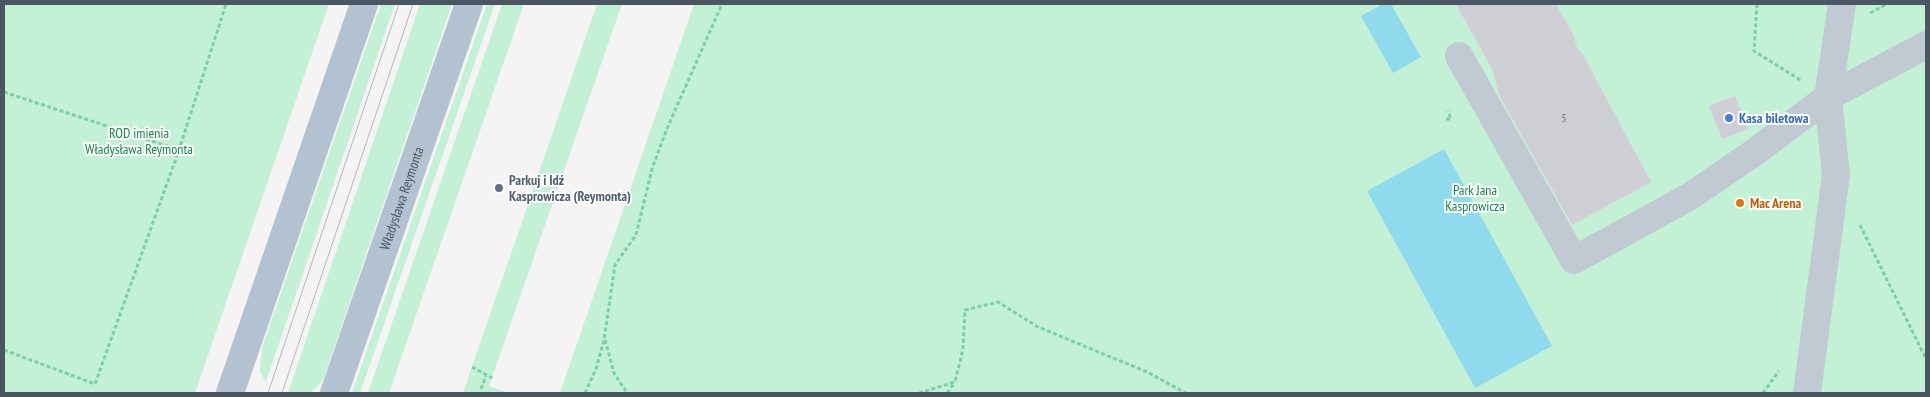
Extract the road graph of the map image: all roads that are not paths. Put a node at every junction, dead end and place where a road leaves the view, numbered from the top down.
1 (364, 4) edge
2 (469, 4) edge
3 (1842, 4) edge
4 (1926, 45) edge
5 (1459, 56) dead end
6 (1828, 97) junction
7 (230, 393) edge
8 (334, 393) edge
9 (1807, 393) edge

1 - 7 main road
2 - 8 main road, Władysława Reymonta
3 - 6 street
4 - 6 street
5 - 6 street
6 - 9 street

